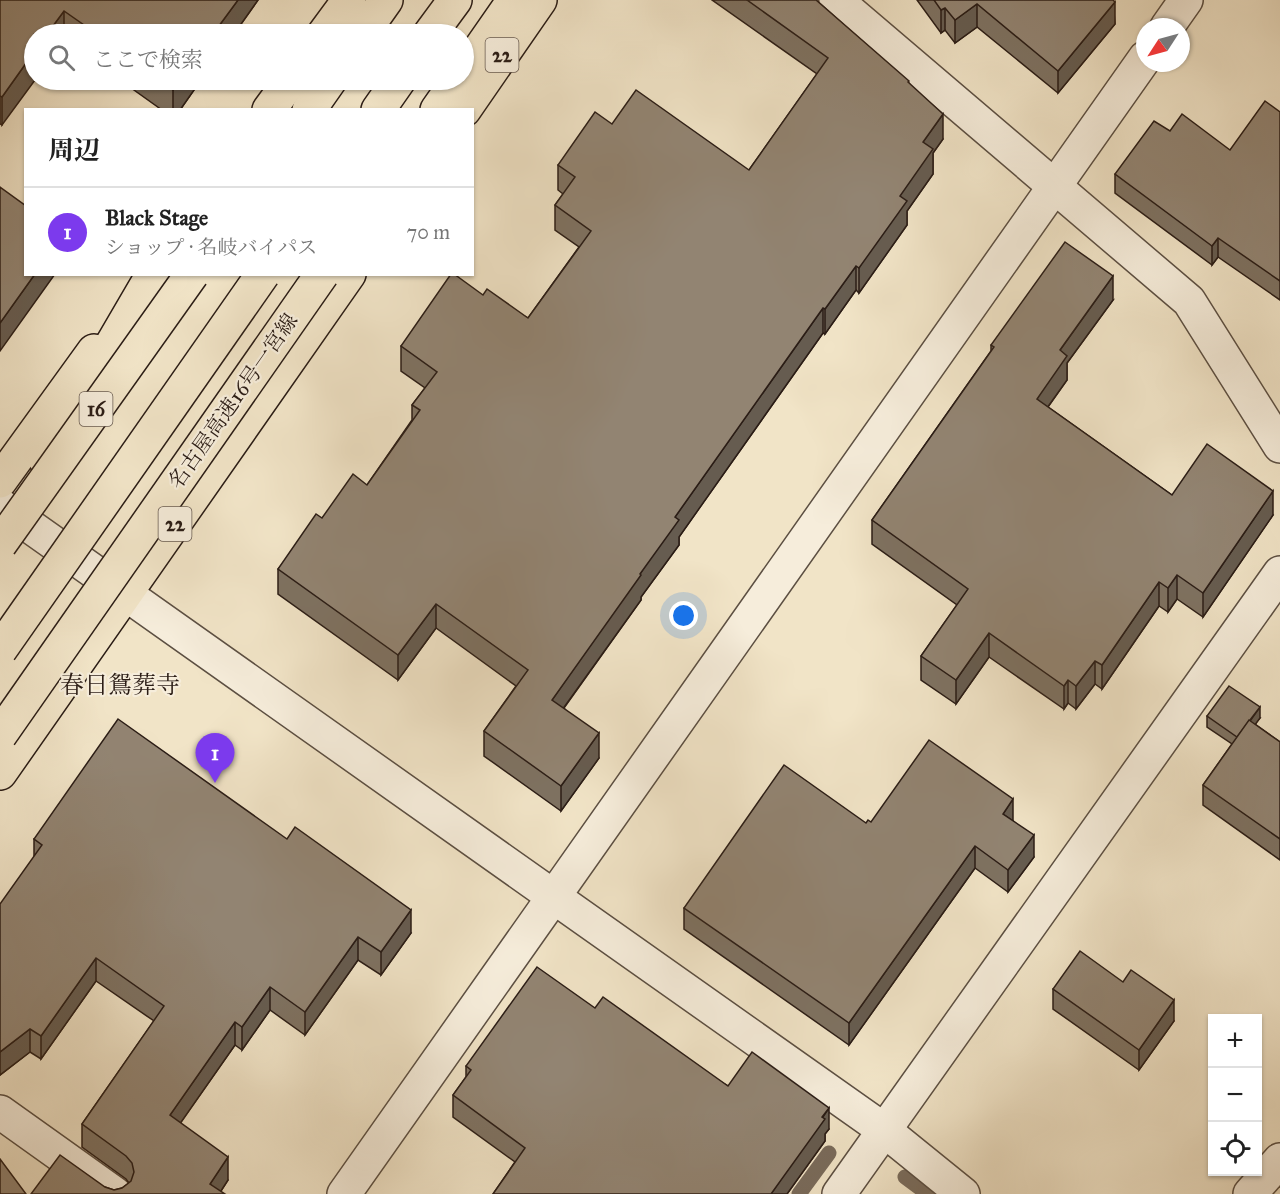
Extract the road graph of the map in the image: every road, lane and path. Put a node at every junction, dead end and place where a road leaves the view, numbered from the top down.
1 (349, 0) edge
2 (386, 0) edge
3 (455, 0) edge
4 (514, 0) edge
5 (540, 0) edge
6 (836, 0) edge
7 (1186, 0) edge
8 (1173, 18) edge
9 (331, 24) edge
10 (369, 24) edge
11 (437, 24) edge
12 (474, 58) edge
13 (1136, 71) edge
14 (284, 90) edge
15 (323, 90) edge
16 (392, 90) edge
17 (451, 90) edge
18 (270, 108) edge
19 (310, 108) edge
20 (379, 108) edge
21 (438, 108) edge
22 (465, 108) edge
23 (1054, 186) junction
24 (150, 276) edge
25 (150, 276) edge
26 (191, 276) edge
27 (261, 276) edge
28 (321, 276) edge
29 (348, 276) edge
30 (1280, 446) edge
31 (0, 481) edge
32 (4, 517) edge
33 (0, 544) edge
34 (1280, 573) edge
35 (127, 594) junction
36 (0, 650) edge
37 (0, 735) edge
38 (0, 773) edge
39 (554, 897) junction
40 (0, 1112) edge
41 (884, 1130) junction
42 (1280, 1160) edge
43 (115, 1194) edge
44 (344, 1194) edge
45 (839, 1194) edge
46 (963, 1194) edge
47 (1250, 1194) edge

1 - 9 highway
2 - 10 highway
3 - 11 highway
4 - 12 highway
5 - 22 highway, 22
6 - 23 street
7 - 8 street
13 - 23 street
14 - 18 highway
15 - 19 highway
16 - 20 highway
17 - 21 highway
23 - 30 street
23 - 39 street
24 - 31 highway
25 - 32 highway
26 - 33 highway, 16, bridge
27 - 36 highway, bridge
28 - 37 highway, 名古屋高速16号一宮線, bridge
29 - 35 highway, 22
32 - 35 street
34 - 41 street
35 - 38 highway, 22
35 - 39 street
39 - 41 street
39 - 44 street
40 - 43 street
41 - 45 street
41 - 46 street
42 - 47 street

